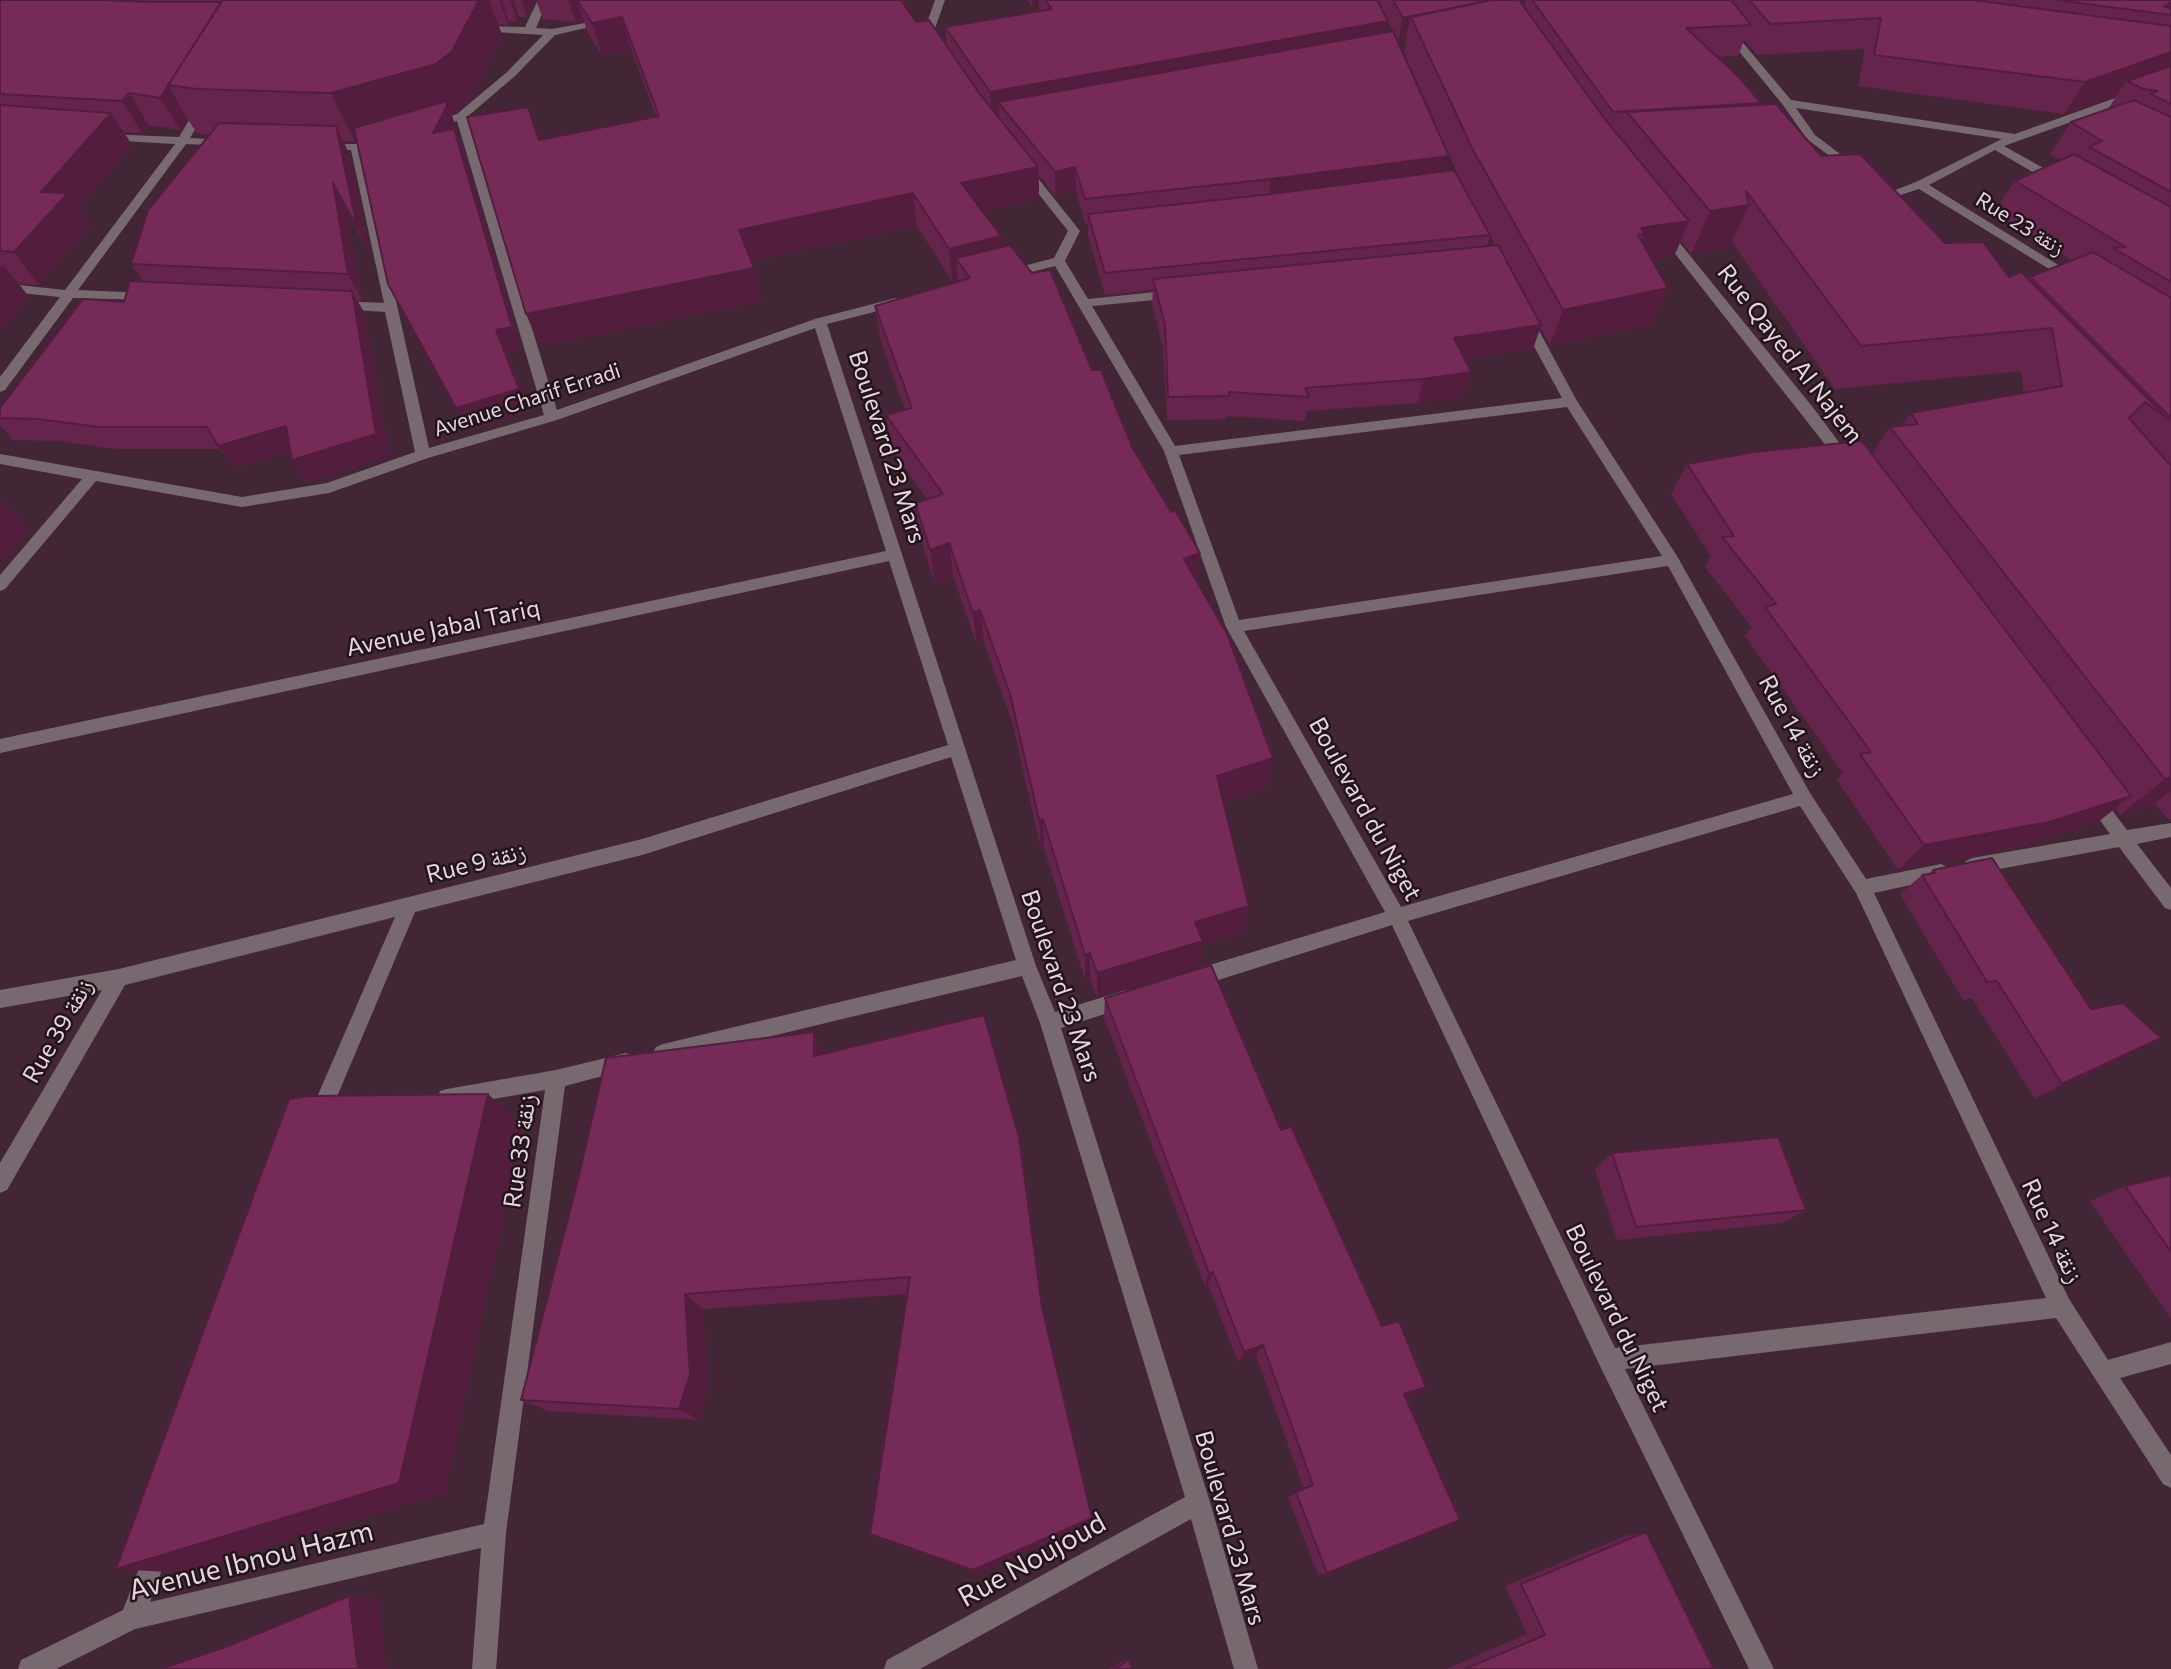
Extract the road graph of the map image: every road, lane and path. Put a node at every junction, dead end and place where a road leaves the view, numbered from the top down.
1 (543, 0) edge
2 (940, 0) edge
3 (1702, 0) edge
4 (618, 20) edge
5 (464, 27) edge
6 (529, 31) junction
7 (552, 32) junction
8 (943, 56) edge
9 (2169, 85) edge
10 (209, 96) edge
11 (1787, 103) junction
12 (2090, 112) junction
13 (461, 116) junction
14 (2101, 118) edge
15 (421, 128) edge
16 (395, 135) edge
17 (91, 136) edge
18 (1797, 138) edge
19 (1811, 138) junction
20 (2016, 138) junction
21 (182, 142) junction
22 (236, 143) edge
23 (302, 145) edge
24 (1995, 145) junction
25 (356, 147) junction
26 (1013, 155) edge
27 (1866, 178) edge
28 (1920, 185) junction
29 (2065, 186) edge
30 (1888, 195) edge
31 (1649, 213) edge
32 (1059, 261) junction
33 (992, 278) edge
34 (0, 287) edge
35 (2090, 289) edge
36 (1193, 292) edge
37 (67, 294) junction
38 (1515, 297) edge
39 (160, 298) edge
40 (913, 298) edge
41 (1083, 303) junction
42 (323, 305) edge
43 (392, 308) junction
44 (820, 322) junction
45 (0, 387) edge
46 (1571, 402) junction
47 (552, 417) junction
48 (1171, 451) junction
49 (423, 455) junction
50 (0, 459) edge
51 (92, 476) junction
52 (1860, 480) edge
53 (896, 554) junction
54 (1672, 560) junction
55 (0, 585) edge
56 (1234, 627) junction
57 (0, 746) edge
58 (956, 749) junction
59 (2081, 781) edge
60 (1804, 798) junction
61 (2171, 830) edge
62 (2122, 837) junction
63 (1862, 888) junction
64 (2171, 902) edge
65 (409, 905) junction
66 (1397, 916) junction
67 (1027, 966) junction
68 (119, 978) junction
69 (1170, 986) edge
70 (1143, 994) edge
71 (0, 999) edge
72 (1050, 1023) junction
73 (556, 1079) junction
74 (423, 1103) edge
75 (343, 1117) edge
76 (0, 1183) edge
77 (2061, 1307) junction
78 (2171, 1353) edge
79 (1608, 1360) junction
80 (2103, 1372) junction
81 (2171, 1476) edge
82 (1198, 1502) junction
83 (166, 1527) edge
84 (494, 1533) junction
85 (132, 1618) junction
86 (30, 1669) edge
87 (484, 1669) edge
88 (895, 1669) edge
89 (1246, 1669) edge
90 (1762, 1669) edge

1 - 6 street
2 - 8 street
3 - 11 street
4 - 7 street
5 - 6 street
6 - 7 street
7 - 13 street
9 - 12 street
10 - 21 street
11 - 19 street
11 - 20 street
12 - 14 street
12 - 20 street
13 - 15 street
13 - 47 street
16 - 25 street
17 - 21 street
18 - 19 street
19 - 27 street
20 - 24 street
21 - 22 street
21 - 37 street
23 - 25 street
24 - 28 street
24 - 29 street
25 - 43 street
26 - 32 street
28 - 30 street
28 - 35 street, Rue 23 زنقة
31 - 52 street, Rue Qayed Al Najem
32 - 33 street
32 - 41 street, Boulevard du Niget
34 - 37 street
36 - 41 street
37 - 39 street
37 - 45 street
38 - 46 street, Rue 14 زنقة
40 - 44 street, Avenue Charif Erradi
41 - 48 street, Boulevard du Niget
42 - 43 street
43 - 49 street
44 - 47 street, Avenue Charif Erradi
44 - 53 street, Boulevard 23 Mars
46 - 48 street
46 - 54 street, Rue 14 زنقة
47 - 49 street, Avenue Charif Erradi
48 - 56 street, Boulevard du Niget
49 - 51 street, Avenue Charif Erradi
50 - 51 street, Avenue Charif Erradi
51 - 55 street
53 - 57 street, Avenue Jabal Tariq
53 - 58 street, Boulevard 23 Mars
54 - 56 street
54 - 60 street, Rue 14 زنقة
56 - 66 street, Boulevard du Niget
58 - 65 street, Rue 9 زنقة
58 - 67 street, Boulevard 23 Mars
59 - 62 street
60 - 63 street, Rue 14 زنقة
60 - 66 street
61 - 62 street
62 - 63 street
62 - 64 street
63 - 77 street, Rue 14 زنقة
65 - 68 street, Rue 9 زنقة
65 - 75 street
66 - 69 street
66 - 79 street, Boulevard du Niget
67 - 72 street, Boulevard 23 Mars
67 - 73 street, Rue 33 زنقة
68 - 71 street, Rue 9 زنقة
68 - 76 street, Rue 39 زنقة
70 - 72 street
72 - 82 street, Boulevard 23 Mars
73 - 74 street
73 - 84 street, Rue 33 زنقة
77 - 79 street
77 - 80 street, Rue 14 زنقة
78 - 80 street
79 - 90 street, Boulevard du Niget
80 - 81 street, Rue 14 زنقة
82 - 88 street, Rue Noujoud
82 - 89 street, Boulevard 23 Mars
83 - 85 street
84 - 85 street, Avenue Ibnou Hazm
84 - 87 street, Rue 33 زنقة
85 - 86 street, Avenue Ibnou Hazm

